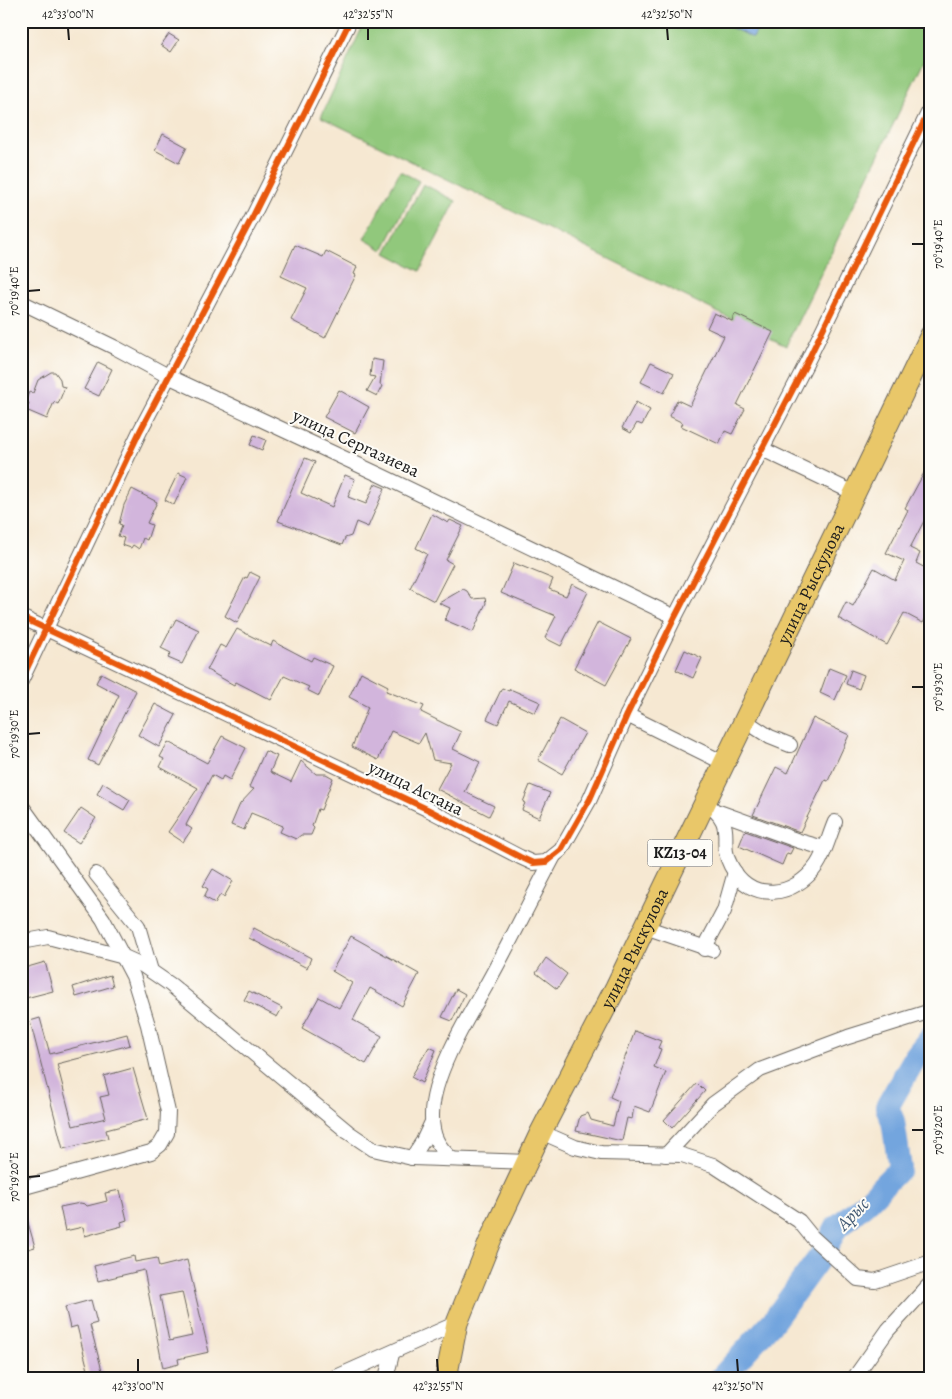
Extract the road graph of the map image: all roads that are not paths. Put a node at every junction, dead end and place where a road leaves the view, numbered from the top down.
1 (350, 21) edge
2 (931, 107) edge
3 (928, 121) edge
4 (21, 302) edge
5 (931, 335) edge
6 (170, 377) junction
7 (762, 449) junction
8 (854, 493) junction
9 (21, 617) edge
10 (675, 617) junction
11 (44, 629) junction
12 (21, 681) edge
13 (627, 714) junction
14 (744, 720) junction
15 (790, 745) dead end
16 (724, 763) junction
17 (21, 805) edge
18 (712, 807) junction
19 (834, 822) dead end
20 (824, 848) junction
21 (554, 856) junction
22 (735, 872) junction
23 (96, 874) dead end
24 (645, 927) junction
25 (21, 942) edge
26 (124, 956) junction
27 (151, 971) junction
28 (931, 1012) edge
29 (432, 1121) junction
30 (542, 1132) junction
31 (666, 1155) junction
32 (412, 1158) junction
33 (452, 1159) junction
34 (528, 1162) junction
35 (21, 1188) edge
36 (931, 1262) edge
37 (931, 1283) edge
38 (457, 1323) junction
39 (392, 1354) junction
40 (334, 1378) edge
41 (386, 1378) edge
42 (446, 1378) edge
43 (854, 1378) edge

1 - 6 street
2 - 3 street
3 - 7 street
4 - 6 street, улица Сергазиева
5 - 8 main road, улица Рыскулова / KZ13-04
6 - 10 street, улица Сергазиева
6 - 11 street
7 - 8 street
7 - 10 street
8 - 14 main road, улица Рыскулова / KZ13-04
9 - 11 street, улица Астана
10 - 13 street
11 - 12 street
11 - 21 street, улица Астана
13 - 16 street
13 - 21 street
14 - 15 street
14 - 16 main road, улица Рыскулова / KZ13-04
16 - 18 main road, улица Рыскулова / KZ13-04
17 - 26 street
18 - 20 street
18 - 22 street
18 - 24 main road, улица Рыскулова / KZ13-04
19 - 20 street
20 - 22 street
21 - 29 street
22 - 24 street
23 - 27 street
24 - 30 main road, улица Рыскулова / KZ13-04
25 - 26 street
26 - 27 street
26 - 35 street
27 - 32 street
28 - 31 street
29 - 32 street
29 - 33 street
30 - 31 street
30 - 34 main road, улица Рыскулова / KZ13-04
31 - 36 street
32 - 33 street
33 - 34 street
34 - 38 main road, улица Рыскулова / KZ13-04
37 - 43 street
38 - 39 street
38 - 42 main road, улица Рыскулова / KZ13-04
39 - 40 street
39 - 41 street

